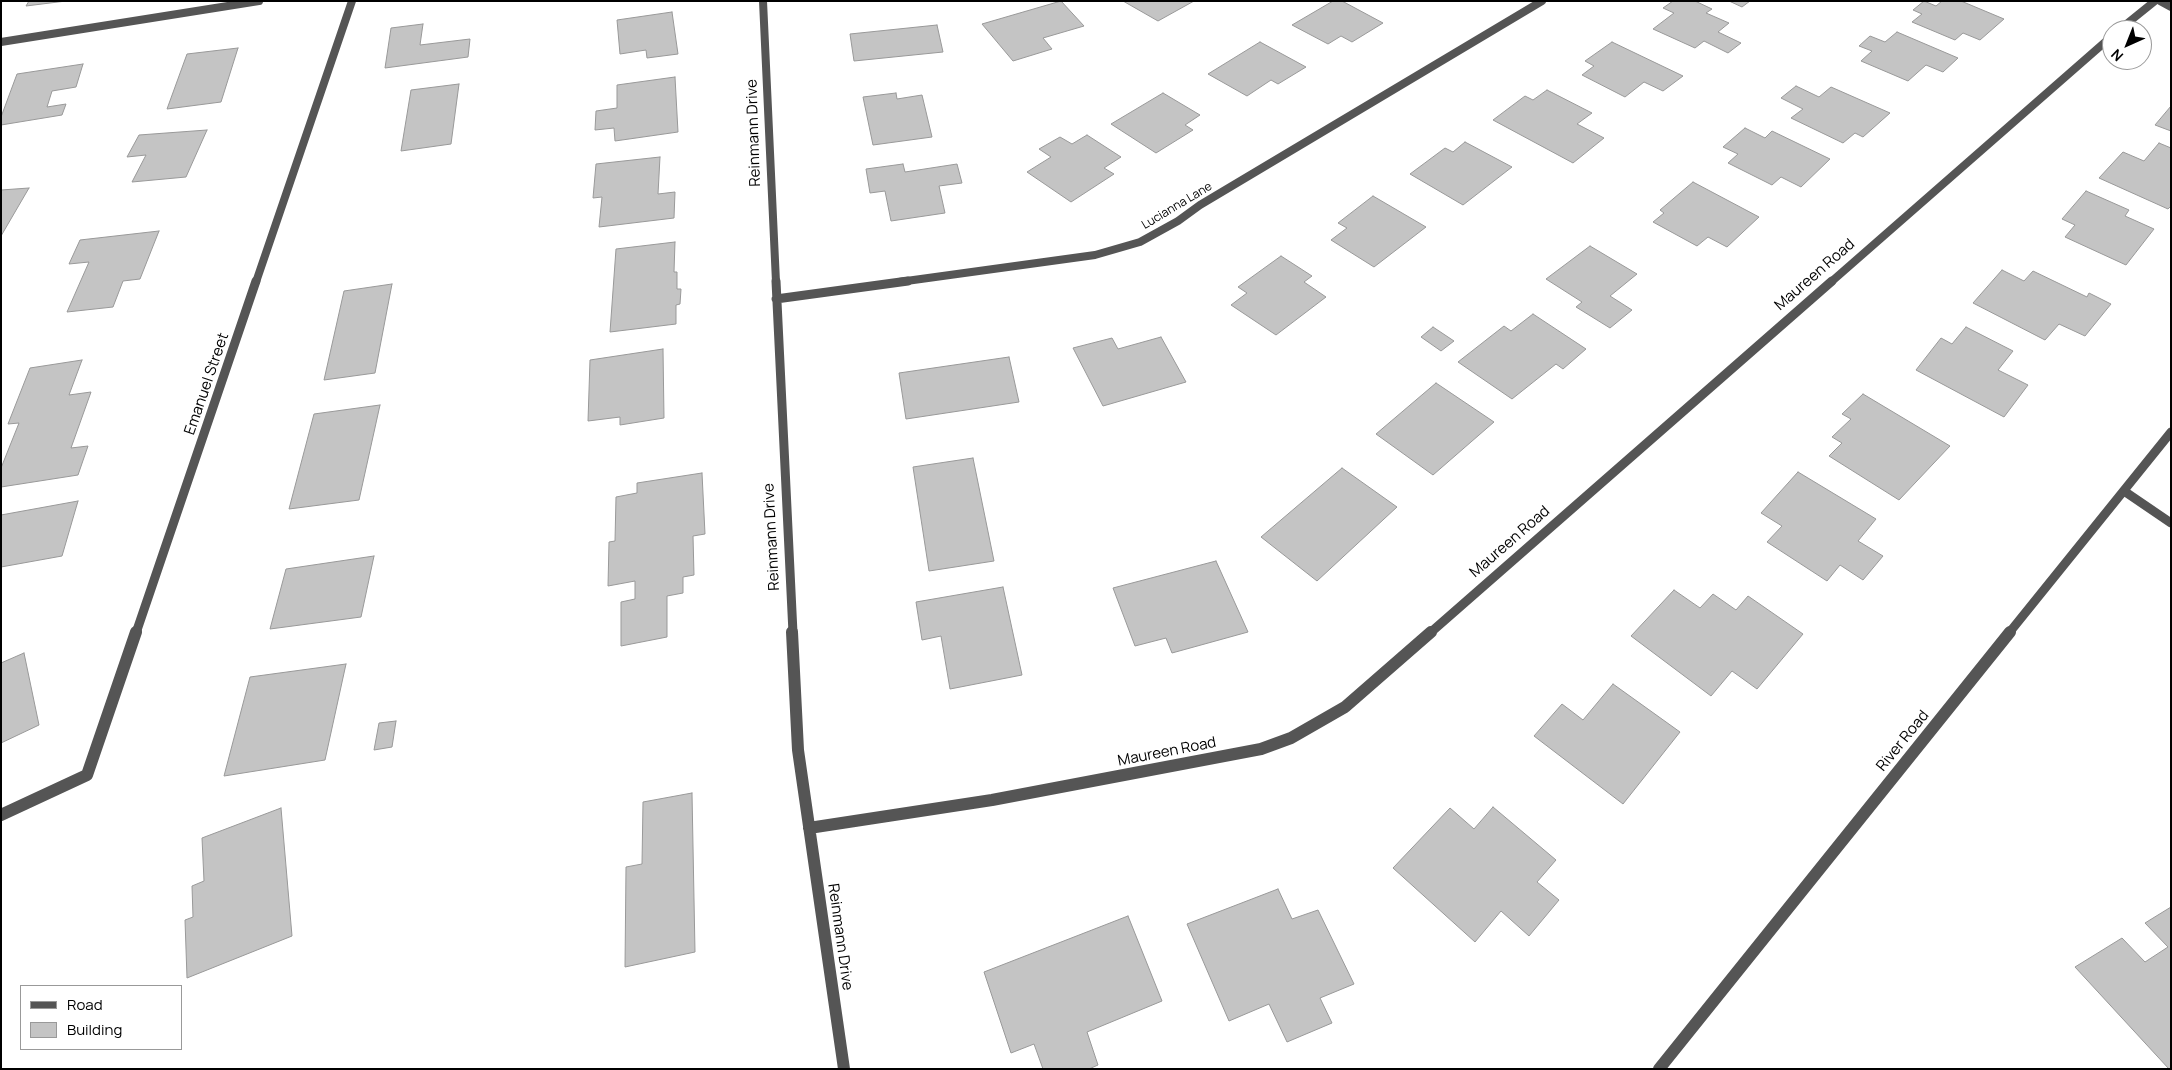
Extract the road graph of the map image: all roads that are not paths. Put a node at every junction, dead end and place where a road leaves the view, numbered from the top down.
1 (259, 1) edge
2 (352, 1) edge
3 (763, 1) edge
4 (1542, 1) edge
5 (2155, 1) edge
6 (2160, 1) edge
7 (2171, 7) edge
8 (2131, 20) edge
9 (1, 42) edge
10 (2102, 45) edge
11 (776, 299) junction
12 (2171, 432) edge
13 (2124, 491) junction
14 (2171, 523) edge
15 (1, 815) edge
16 (809, 828) junction
17 (844, 1069) edge
18 (1659, 1069) edge

1 - 9 street
2 - 15 street, Emanuel Street
3 - 11 street, Reinmann Drive
4 - 11 street, Lucianna Lane
5 - 8 street
6 - 7 street
10 - 16 street, Maureen Road
11 - 16 street, Reinmann Drive
12 - 13 street, River Road
13 - 14 street
13 - 18 street, River Road
16 - 17 street, Reinmann Drive

